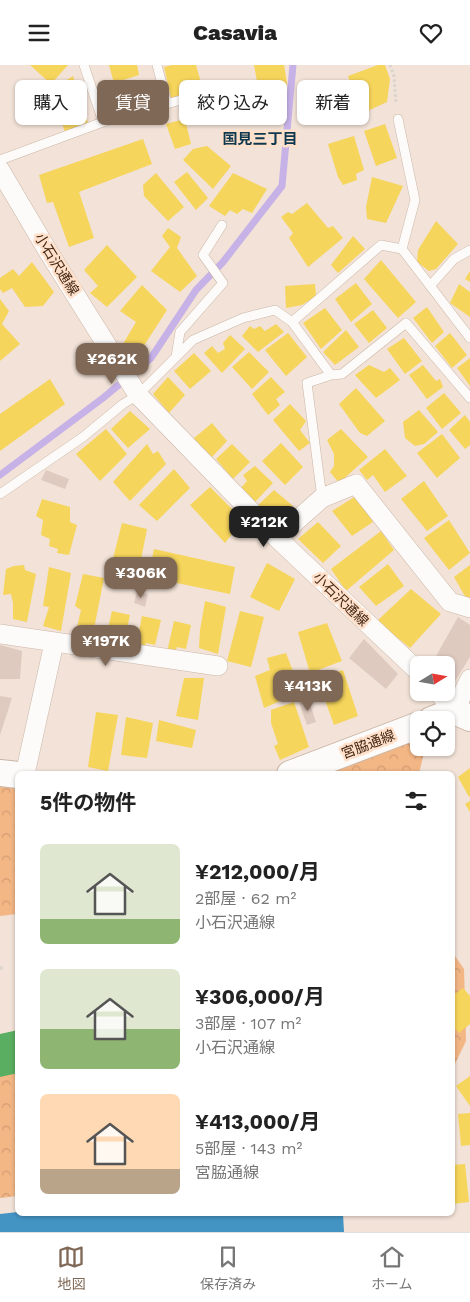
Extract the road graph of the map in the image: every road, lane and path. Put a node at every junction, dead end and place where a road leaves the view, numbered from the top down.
1 (84, 65) edge
2 (157, 65) edge
3 (390, 65) edge
4 (161, 80) edge
5 (97, 104) edge
6 (398, 119) joint
7 (97, 124) edge
8 (0, 160) edge
9 (0, 170) edge
10 (222, 225) dead end
11 (402, 249) junction
12 (470, 250) edge
13 (430, 286) junction
14 (292, 322) junction
15 (470, 338) edge
16 (176, 357) junction
17 (331, 375) junction
18 (138, 395) junction
19 (470, 398) edge
20 (0, 494) edge
21 (322, 498) junction
22 (277, 538) junction
23 (470, 608) edge
24 (0, 634) edge
25 (54, 643) junction
26 (410, 664) edge
27 (218, 666) dead end
28 (470, 679) edge
29 (448, 711) edge
30 (410, 728) edge
31 (26, 771) edge
32 (298, 771) edge
33 (0, 773) edge
34 (15, 775) edge

1 - 5 lane
2 - 4 lane
3 - 6 path
6 - 11 lane
7 - 8 lane
9 - 18 street, 小石沢通線
10 - 16 lane
11 - 13 lane
11 - 14 lane
12 - 13 lane
13 - 15 lane
14 - 16 lane
14 - 17 lane
16 - 18 lane
17 - 19 lane
17 - 21 lane
18 - 20 lane
18 - 22 street, 小石沢通線
21 - 22 street
21 - 23 street
22 - 26 street, 小石沢通線
24 - 25 street
25 - 27 street
25 - 31 street
28 - 29 street
30 - 32 street, 宮脇通線
33 - 34 street

